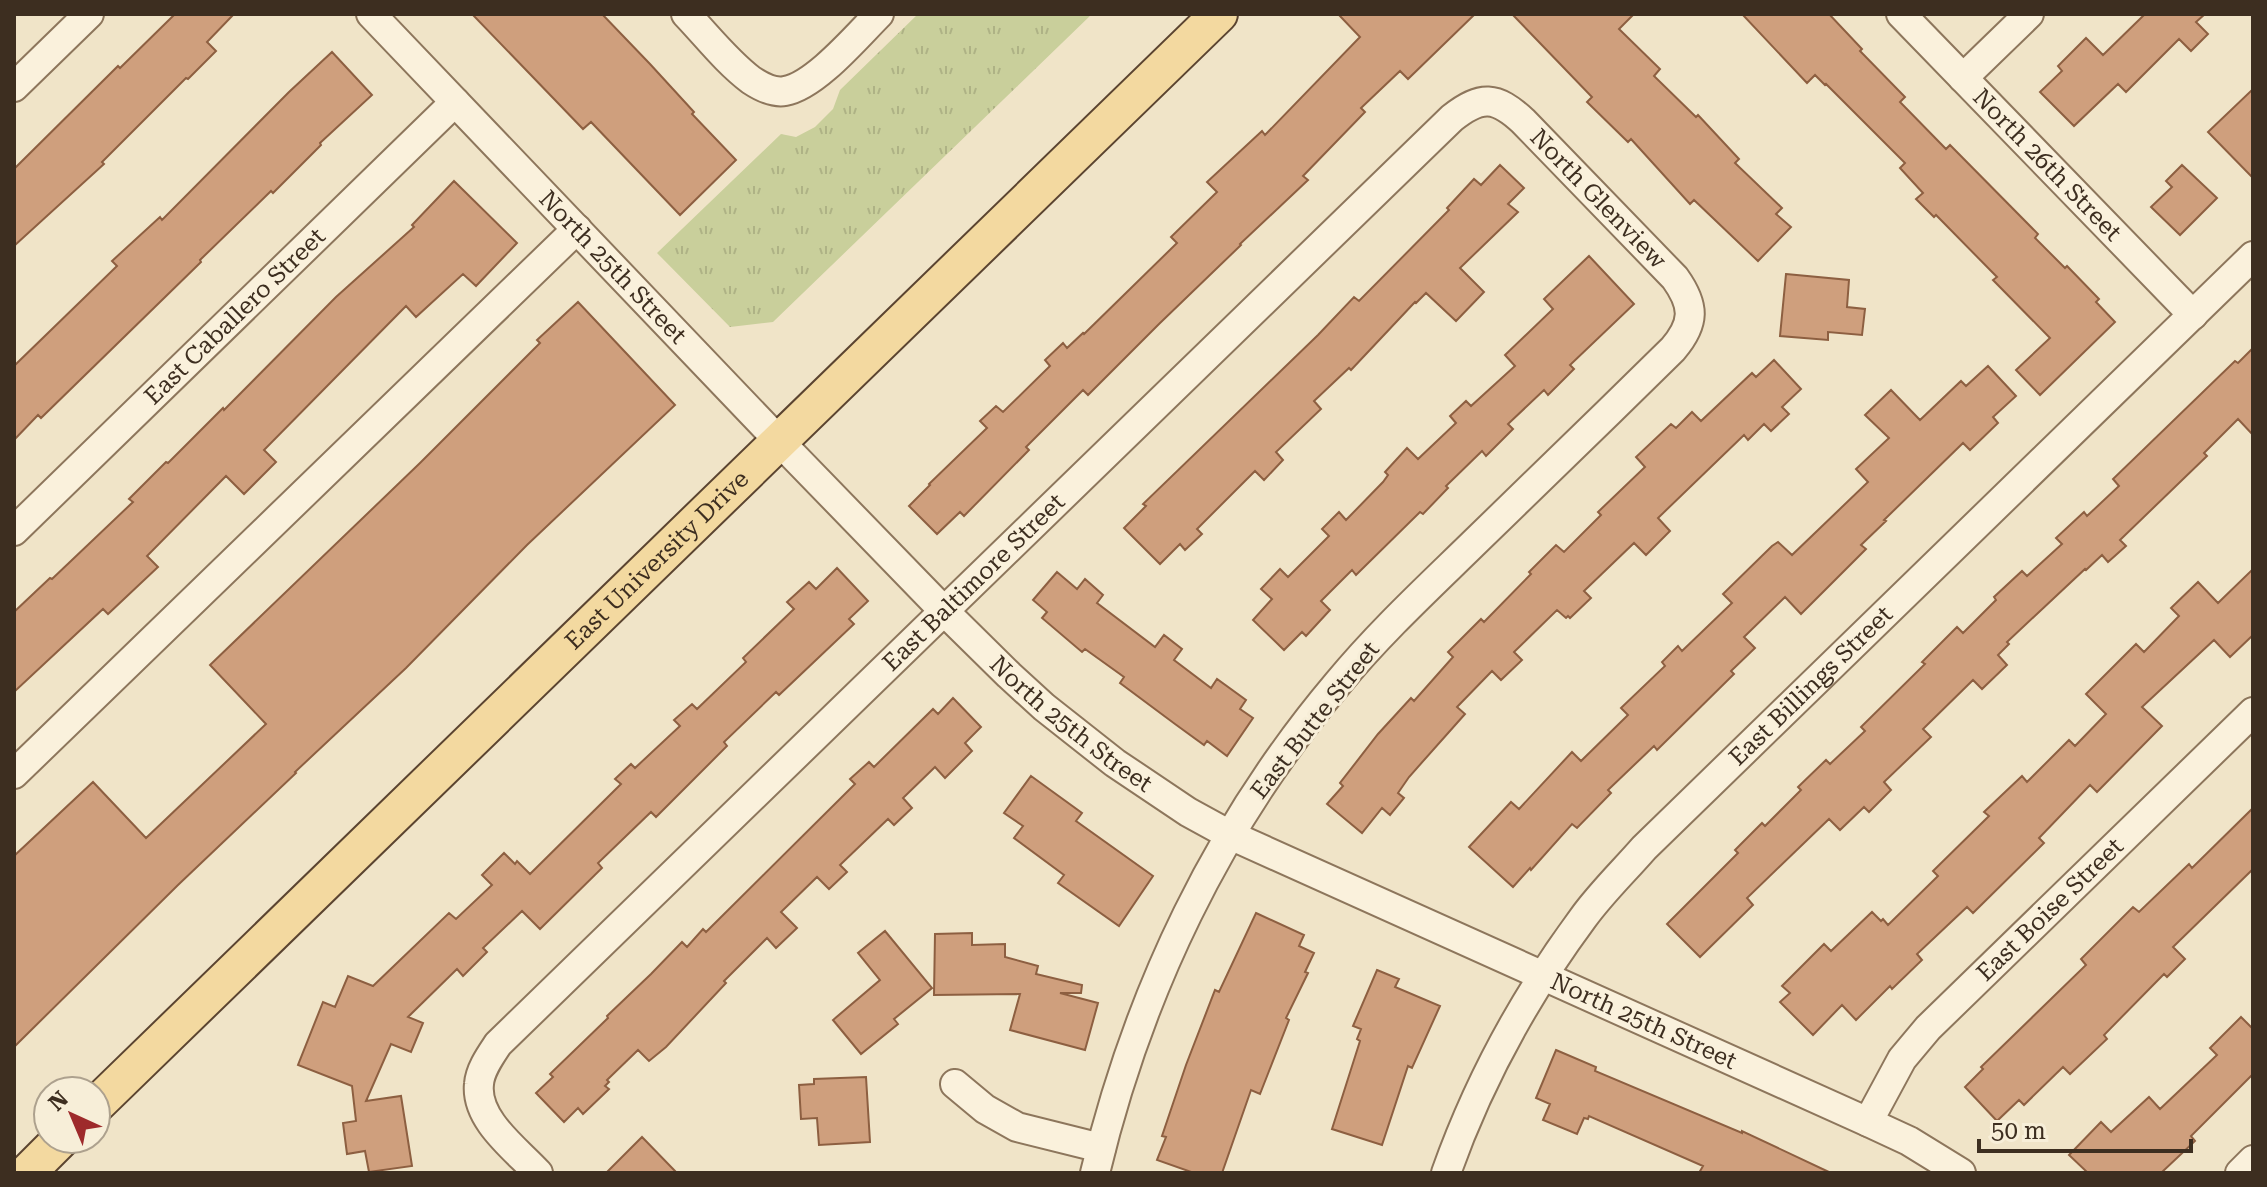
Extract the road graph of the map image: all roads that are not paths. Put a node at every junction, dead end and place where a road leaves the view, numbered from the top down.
1 (89, 14) edge
2 (371, 14) edge
3 (686, 14) edge
4 (879, 14) edge
5 (1219, 14) edge
6 (1901, 14) edge
7 (2029, 14) edge
8 (1963, 78) junction
9 (14, 87) edge
10 (1488, 100) joint
11 (455, 102) junction
12 (577, 229) junction
13 (2253, 256) edge
14 (1691, 313) joint
15 (2193, 315) junction
16 (779, 441) junction
17 (14, 531) edge
18 (944, 611) junction
19 (2253, 712) edge
20 (14, 774) edge
21 (1230, 835) junction
22 (1542, 977) junction
23 (955, 1084) dead end
24 (112, 1089) edge
25 (1868, 1122) junction
26 (45, 1155) edge
27 (1098, 1160) edge
28 (2253, 1160) edge
29 (27, 1173) edge
30 (538, 1173) edge
31 (1446, 1173) edge
32 (1961, 1173) edge
33 (2240, 1173) edge

1 - 9 street
2 - 11 street, North 25th Street
3 - 4 street
5 - 16 main road, East University Drive
6 - 8 street, North 26th Street
7 - 8 street
8 - 15 street, North 26th Street
10 - 14 street, North Glenview
10 - 18 street, East Baltimore Street
11 - 12 street, North 25th Street
11 - 17 street, East Caballero Street
12 - 16 street, North 25th Street
12 - 20 street
13 - 15 street, East Billings Street
14 - 21 street, East Butte Street
15 - 22 street, East Billings Street
16 - 18 street, North 25th Street
16 - 24 main road, East University Drive
18 - 21 street, North 25th Street
18 - 30 street, East Baltimore Street
19 - 25 street, East Boise Street
21 - 22 street, North 25th Street
21 - 27 street, East Butte Street
22 - 25 street, North 25th Street
22 - 31 street, East Billings Street
23 - 27 street
25 - 32 street, North 25th Street
26 - 29 main road
28 - 33 street

